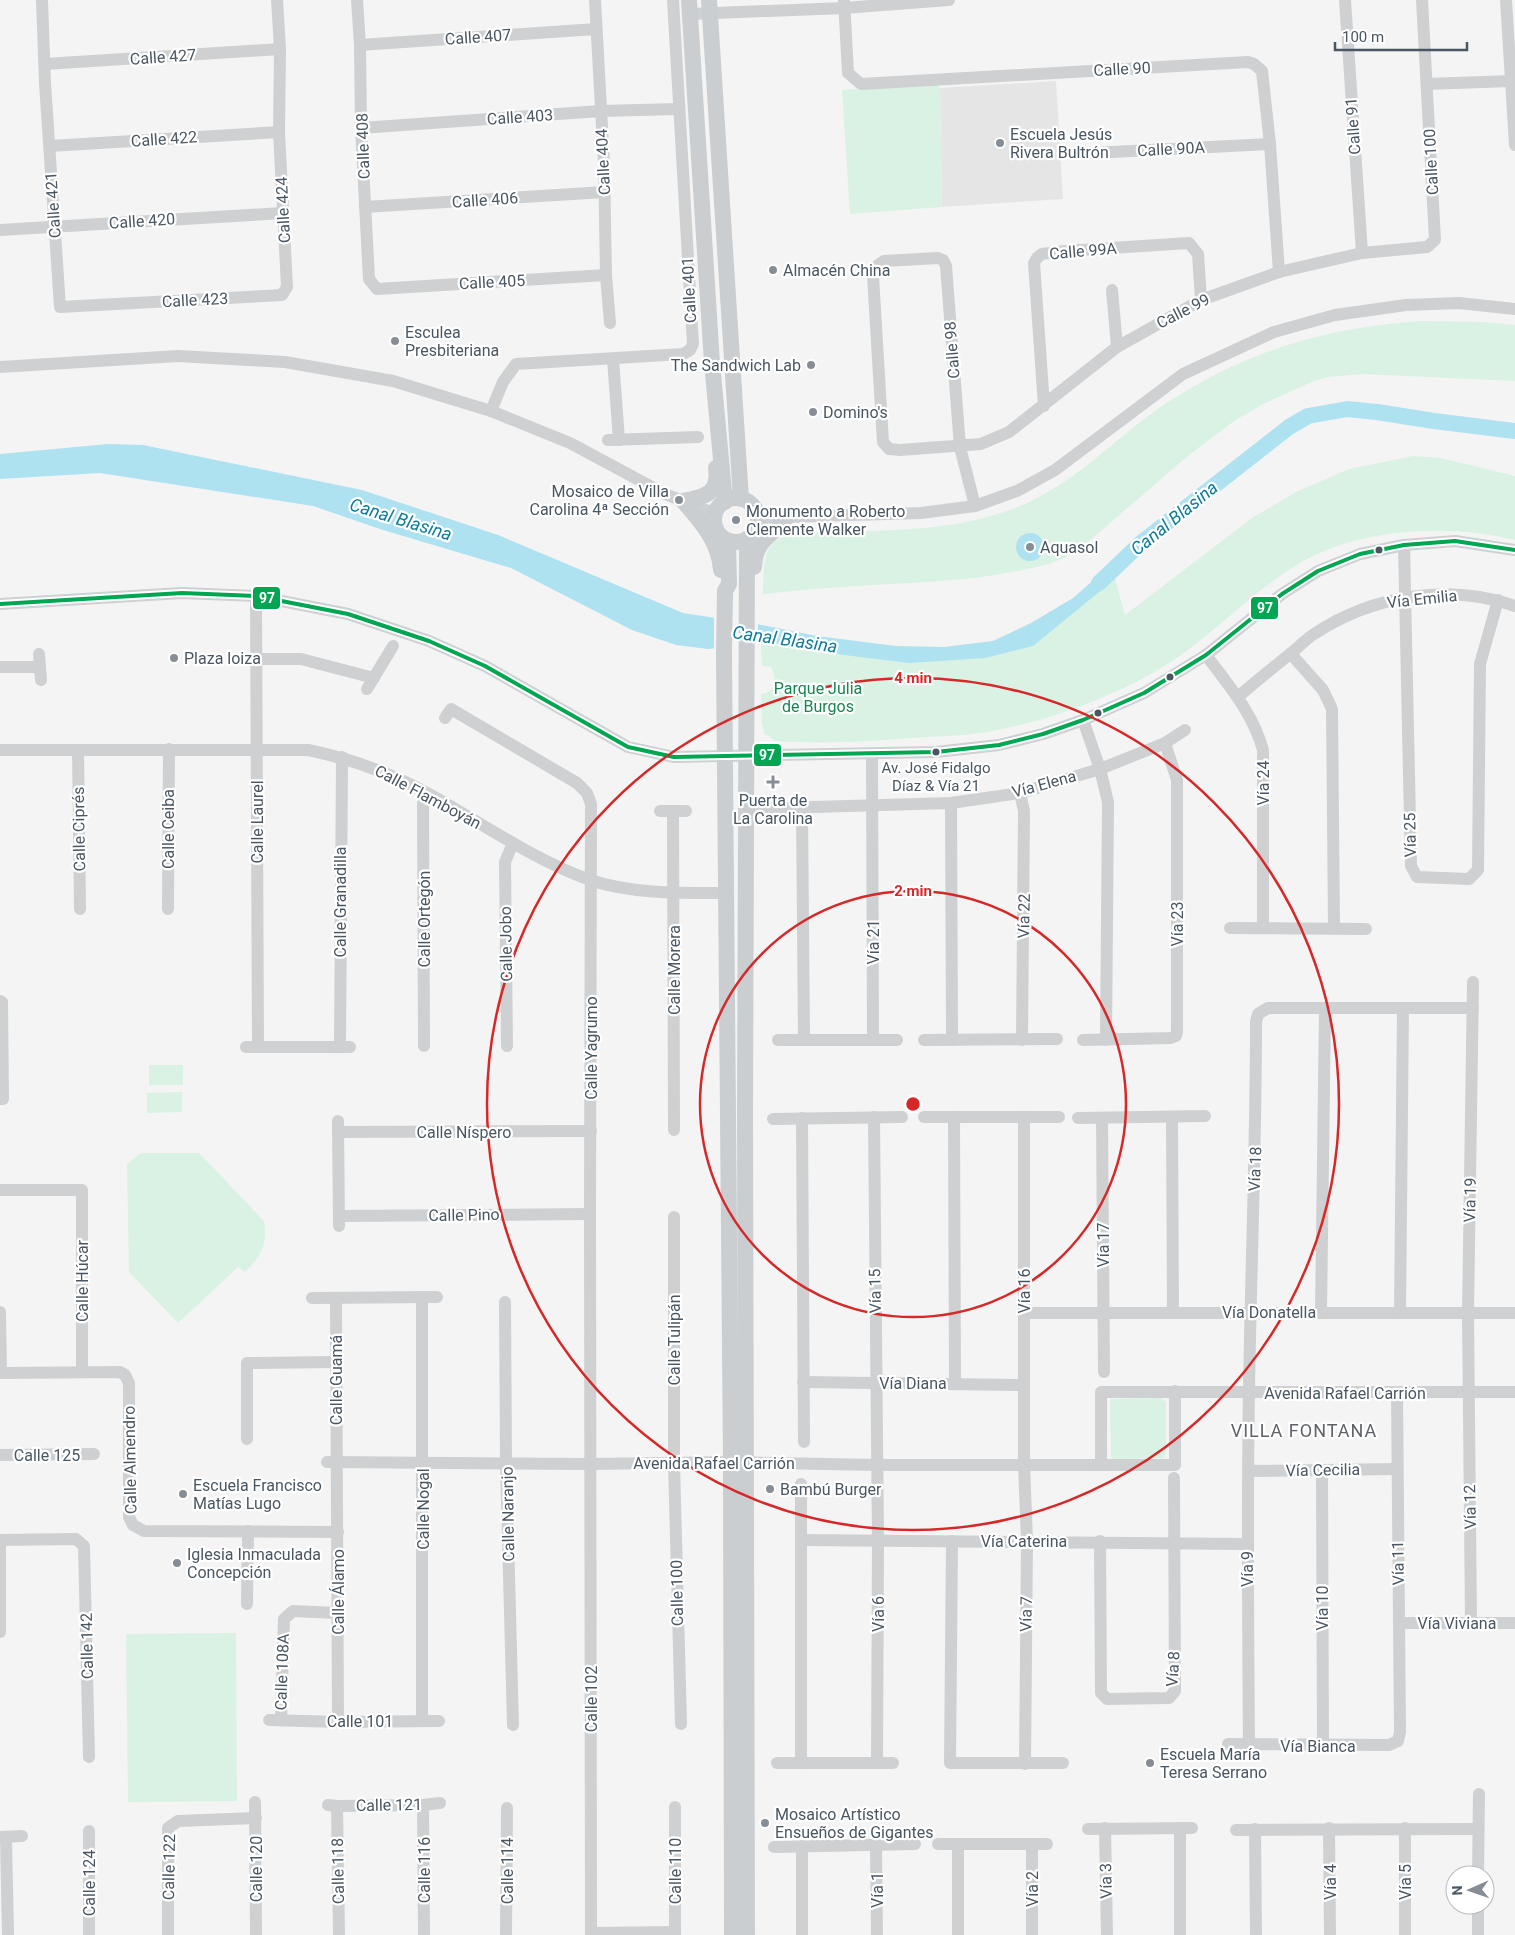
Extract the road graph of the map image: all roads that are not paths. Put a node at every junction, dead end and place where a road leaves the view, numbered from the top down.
1 (42, 0) edge
2 (277, 0) edge
3 (357, 0) edge
4 (595, 0) edge
5 (673, 0) edge
6 (949, 0) edge
7 (1345, 0) edge
8 (1422, 0) edge
9 (1506, 0) edge
10 (844, 4) edge
11 (689, 7) edge
12 (709, 7) edge
13 (596, 29) junction
14 (360, 45) junction
15 (280, 49) junction
16 (45, 64) junction
17 (1511, 81) junction
18 (1427, 84) junction
19 (678, 109) junction
20 (601, 111) junction
21 (361, 128) junction
22 (279, 132) junction
23 (1270, 144) junction
24 (1515, 144) edge
25 (50, 146) junction
26 (1072, 154) dead end
27 (605, 192) junction
28 (366, 207) junction
29 (283, 213) junction
30 (55, 226) junction
31 (0, 230) edge
32 (1435, 240) joint
33 (1362, 253) junction
34 (1279, 272) junction
35 (606, 275) junction
36 (287, 287) joint
37 (377, 288) joint
38 (1112, 290) dead end
39 (1201, 300) junction
40 (99, 305) joint
41 (1515, 309) edge
42 (610, 324) dead end
43 (1117, 347) junction
44 (613, 359) junction
45 (0, 367) edge
46 (1044, 406) junction
47 (491, 412) junction
48 (719, 435) junction
49 (698, 437) dead end
50 (960, 447) junction
51 (683, 501) junction
52 (727, 505) junction
53 (975, 506) junction
54 (788, 517) junction
55 (757, 518) junction
56 (747, 539) junction
57 (728, 541) junction
58 (1404, 545) junction
59 (1515, 550) edge
60 (256, 596) junction
61 (725, 597) junction
62 (1405, 597) junction
63 (1498, 600) junction
64 (750, 602) junction
65 (0, 604) edge
66 (1515, 606) edge
67 (393, 646) dead end
68 (1291, 654) junction
69 (1206, 655) junction
70 (256, 658) junction
71 (0, 667) edge
72 (374, 678) junction
73 (41, 680) dead end
74 (367, 689) dead end
75 (1238, 697) junction
76 (448, 714) dead end
77 (1083, 720) junction
78 (1185, 730) dead end
79 (1165, 743) junction
80 (169, 749) junction
81 (257, 749) junction
82 (0, 750) edge
83 (78, 750) junction
84 (872, 754) junction
85 (725, 756) junction
86 (342, 757) junction
87 (747, 757) junction
88 (1100, 769) junction
89 (1020, 793) junction
90 (428, 794) junction
91 (951, 803) junction
92 (873, 806) junction
93 (802, 807) junction
94 (745, 809) junction
95 (673, 811) dead end
96 (513, 843) junction
97 (592, 880) junction
98 (725, 893) junction
99 (674, 894) junction
100 (80, 909) dead end
101 (168, 909) dead end
102 (1230, 928) dead end
103 (1263, 928) junction
104 (1334, 928) junction
105 (1366, 929) dead end
106 (1473, 982) dead end
107 (1, 1002) edge
108 (1325, 1008) junction
109 (1404, 1008) junction
110 (1473, 1008) junction
111 (1057, 1039) dead end
112 (778, 1040) dead end
113 (804, 1040) junction
114 (873, 1040) junction
115 (897, 1040) dead end
116 (924, 1040) dead end
117 (952, 1040) junction
118 (1022, 1040) junction
119 (1083, 1040) dead end
120 (1106, 1040) junction
121 (424, 1046) dead end
122 (507, 1046) dead end
123 (345, 1047) joint
124 (1, 1099) edge
125 (1204, 1116) dead end
126 (902, 1117) dead end
127 (924, 1117) dead end
128 (954, 1117) junction
129 (1024, 1117) junction
130 (1060, 1117) dead end
131 (1172, 1117) junction
132 (802, 1118) junction
133 (874, 1118) junction
134 (1078, 1118) dead end
135 (1102, 1118) junction
136 (773, 1119) dead end
137 (674, 1130) dead end
138 (591, 1131) junction
139 (0, 1190) edge
140 (590, 1214) junction
141 (674, 1217) dead end
142 (339, 1221) joint
143 (437, 1297) dead end
144 (312, 1298) dead end
145 (336, 1298) junction
146 (422, 1298) junction
147 (505, 1302) dead end
148 (0, 1312) edge
149 (1250, 1312) junction
150 (1024, 1313) junction
151 (1103, 1313) junction
152 (1173, 1313) junction
153 (1321, 1313) junction
154 (1400, 1313) junction
155 (1468, 1313) junction
156 (1515, 1313) edge
157 (336, 1362) junction
158 (82, 1372) junction
159 (1104, 1372) dead end
160 (0, 1373) edge
161 (803, 1382) junction
162 (954, 1383) junction
163 (876, 1384) junction
164 (1024, 1384) junction
165 (1175, 1391) junction
166 (1249, 1392) junction
167 (1469, 1392) junction
168 (1515, 1392) edge
169 (1397, 1393) junction
170 (247, 1439) dead end
171 (804, 1442) dead end
172 (94, 1454) dead end
173 (0, 1455) edge
174 (332, 1462) junction
175 (739, 1462) junction
176 (422, 1463) junction
177 (506, 1463) junction
178 (674, 1463) junction
179 (590, 1464) junction
180 (1024, 1464) junction
181 (878, 1465) junction
182 (1101, 1465) junction
183 (1397, 1469) junction
184 (1248, 1471) junction
185 (1322, 1471) junction
186 (1174, 1478) dead end
187 (802, 1484) dead end
188 (248, 1531) junction
189 (338, 1532) junction
190 (0, 1540) edge
191 (802, 1540) junction
192 (1027, 1541) junction
193 (1100, 1541) junction
194 (878, 1542) junction
195 (952, 1542) junction
196 (1175, 1542) junction
197 (1247, 1544) junction
198 (247, 1604) dead end
199 (337, 1613) junction
200 (1399, 1622) junction
201 (1471, 1622) junction
202 (1515, 1623) edge
203 (0, 1632) edge
204 (275, 1720) joint
205 (439, 1720) dead end
206 (422, 1721) junction
207 (338, 1722) junction
208 (681, 1724) dead end
209 (512, 1725) dead end
210 (1400, 1732) joint
211 (1228, 1744) dead end
212 (1249, 1745) junction
213 (1323, 1746) junction
214 (89, 1757) dead end
215 (777, 1763) dead end
216 (801, 1763) junction
217 (877, 1763) junction
218 (893, 1763) dead end
219 (1063, 1763) dead end
220 (1025, 1764) junction
221 (1478, 1794) dead end
222 (255, 1802) dead end
223 (440, 1803) dead end
224 (424, 1805) junction
225 (332, 1806) joint
226 (675, 1807) dead end
227 (507, 1808) dead end
228 (256, 1818) junction
229 (1105, 1828) junction
230 (1329, 1828) junction
231 (1405, 1828) junction
232 (1088, 1829) dead end
233 (1255, 1829) junction
234 (1478, 1829) junction
235 (1236, 1830) dead end
236 (89, 1831) dead end
237 (22, 1836) dead end
238 (3, 1837) edge
239 (915, 1844) dead end
240 (938, 1844) dead end
241 (958, 1844) junction
242 (1032, 1844) junction
243 (1047, 1844) dead end
244 (802, 1846) junction
245 (876, 1846) junction
246 (774, 1847) dead end
247 (1478, 1865) edge
248 (1478, 1915) edge
249 (592, 1934) edge
250 (675, 1934) edge
251 (8, 1935) edge
252 (89, 1935) edge
253 (168, 1935) edge
254 (256, 1935) edge
255 (339, 1935) edge
256 (424, 1935) edge
257 (506, 1935) edge
258 (732, 1935) edge
259 (747, 1935) edge
260 (802, 1935) edge
261 (877, 1935) edge
262 (958, 1935) edge
263 (1032, 1935) edge
264 (1107, 1935) edge
265 (1180, 1935) edge
266 (1256, 1935) edge
267 (1330, 1935) edge
268 (1405, 1935) edge
269 (1478, 1935) edge

1 - 16 street, Calle 421
2 - 15 street, Calle 424
3 - 14 street, Calle 408
4 - 13 street, Calle 404
5 - 19 street, Calle 401
6 - 10 street
7 - 33 street, Calle 91
8 - 18 street, Calle 100
9 - 17 street
10 - 12 street
10 - 23 street, Calle 90
11 - 12 street
11 - 48 main road
12 - 52 main road
13 - 14 street, Calle 407
13 - 20 street, Calle 404
14 - 21 street, Calle 408
15 - 16 street, Calle 427
15 - 22 street, Calle 424
16 - 25 street, Calle 421
17 - 18 street
17 - 24 street
18 - 32 street, Calle 100
19 - 20 street, Calle 403
19 - 44 street, Calle 401
20 - 21 street, Calle 403
20 - 27 street, Calle 404
21 - 28 street, Calle 408
22 - 25 street, Calle 422
22 - 29 street, Calle 424
23 - 26 street, Calle 90A
23 - 34 street, Calle 90
25 - 30 street, Calle 421
27 - 28 street, Calle 406
27 - 35 street, Calle 404
28 - 37 street, Calle 408
29 - 30 street, Calle 420
29 - 36 street, Calle 424
30 - 31 street, Calle 420
30 - 40 street, Calle 421
32 - 33 street, Calle 99
33 - 34 street, Calle 99
34 - 39 street, Calle 99
35 - 37 street, Calle 405
35 - 42 street, Calle 404
36 - 40 street, Calle 423
38 - 43 street
39 - 43 street, Calle 99
39 - 46 street, Calle 99A
41 - 53 street
43 - 46 street, Calle 99
44 - 47 street, Calle 401
44 - 49 street
45 - 47 street
46 - 50 street, Calle 99
47 - 51 street
48 - 51 main road
48 - 52 main road
50 - 50 street, Calle 98
50 - 53 street, Calle 98
51 - 52 street
51 - 61 main road
52 - 55 main road
52 - 57 main road
53 - 54 street
54 - 55 street
54 - 64 main road
55 - 56 main road
56 - 57 main road
56 - 64 main road
57 - 61 main road
58 - 59 street
58 - 62 street, Vía 25
58 - 69 street
60 - 65 street
60 - 70 street, Calle Laurel
60 - 85 street
61 - 85 main road
62 - 63 street, Vía Emilia
62 - 63 street, Vía 25
62 - 68 street, Vía Emilia
63 - 66 street, Vía Emilia
64 - 87 main road
67 - 72 street
68 - 75 street, Vía Emilia
68 - 104 street
69 - 75 street, Vía 24
69 - 77 street
70 - 72 street
70 - 81 street, Calle Laurel
71 - 73 street
72 - 74 street
75 - 103 street, Vía 24
76 - 97 street, Calle Yagrumo
77 - 84 street
77 - 88 street
78 - 79 street, Vía Elena
79 - 88 street, Vía Elena
79 - 120 street, Vía 23
80 - 81 street, Calle Flamboyán
80 - 83 street, Calle Flamboyán
80 - 101 street, Calle Ceiba
81 - 86 street, Calle Flamboyán
81 - 123 street, Calle Laurel
82 - 83 street, Calle Flamboyán
83 - 100 street, Calle Ciprés
84 - 87 street
84 - 92 street, Vía 21
85 - 87 street
85 - 98 main road
86 - 90 street, Calle Flamboyán
86 - 123 street, Calle Granadilla
87 - 94 main road
88 - 89 street, Vía Elena
88 - 120 street
89 - 91 street, Vía Elena
89 - 118 street, Vía 22
90 - 96 street, Calle Flamboyán
90 - 121 street, Calle Ortegón
91 - 92 street, Vía Elena
91 - 117 street
92 - 93 street, Vía Elena
92 - 114 street, Vía 21
93 - 94 street, Vía Elena
93 - 113 street
94 - 175 main road
95 - 99 street, Calle Morera
96 - 97 street, Calle Flamboyán
96 - 122 street, Calle Jobo
97 - 99 street, Calle Flamboyán
97 - 138 street, Calle Yagrumo
98 - 99 street, Calle Flamboyán
98 - 175 main road
99 - 137 street, Calle Morera
102 - 103 street
103 - 104 street
104 - 105 street
106 - 110 street, Vía 19
107 - 124 street
108 - 109 street, Vía 18
108 - 149 street, Vía 18
108 - 153 street
109 - 110 street
109 - 154 street
110 - 155 street, Vía 19
111 - 118 street
112 - 113 street
113 - 114 street
114 - 115 street
116 - 117 street
117 - 118 street
119 - 120 street, Vía 23
125 - 131 street
126 - 133 street
127 - 128 street
128 - 129 street
128 - 162 street
129 - 130 street
129 - 150 street, Vía 16
131 - 135 street
131 - 152 street
132 - 133 street
132 - 136 street
132 - 161 street
133 - 163 street, Vía 15
134 - 135 street
135 - 151 street, Vía 17
138 - 140 street, Calle Yagrumo
138 - 142 street, Calle Níspero
139 - 158 street, Calle Húcar
140 - 142 street, Calle Pino
140 - 179 street, Calle Yagrumo
141 - 178 street, Calle Tulipán
143 - 146 street
144 - 145 street
145 - 146 street
145 - 157 street, Calle Guamá
146 - 176 street, Calle Nogal
147 - 177 street, Calle Naranjo
148 - 160 street
149 - 152 street, Vía Donatella
149 - 153 street, Vía Donatella
149 - 166 street, Vía 18
150 - 151 street, Vía Donatella
150 - 164 street, Vía 16
151 - 152 street, Vía Donatella
151 - 159 street, Vía 17
153 - 154 street, Vía Donatella
154 - 155 street, Vía Donatella
155 - 156 street, Vía Donatella
155 - 167 street, Vía 19
157 - 170 street
157 - 174 street, Calle Guamá
158 - 160 street, Calle Almendro
158 - 188 street, Calle Almendro
161 - 163 street, Vía Diana
161 - 171 street
162 - 163 street, Vía Diana
162 - 164 street, Vía Diana
163 - 181 street, Vía 15
164 - 180 street, Vía 16
165 - 166 street, Avenida Rafael Carrión
165 - 182 street, Avenida Rafael Carrión
165 - 182 street, Avenida Rafael Carrión
166 - 169 street, Avenida Rafael Carrión
166 - 184 street, Vía 9
167 - 168 street, Avenida Rafael Carrión
167 - 169 street, Avenida Rafael Carrión
167 - 201 street, Vía 12
169 - 183 street, Vía 11
172 - 173 street, Calle 125
174 - 176 street, Avenida Rafael Carrión
174 - 189 street, Calle Álamo
175 - 178 street, Avenida Rafael Carrión
175 - 181 street, Avenida Rafael Carrión
175 - 258 main road
175 - 259 main road
176 - 177 street, Avenida Rafael Carrión
176 - 206 street, Calle Nogal
177 - 179 street, Avenida Rafael Carrión
177 - 209 street, Calle Naranjo
178 - 179 street, Avenida Rafael Carrión
178 - 208 street, Calle 100
179 - 249 street, Calle 102
180 - 181 street, Avenida Rafael Carrión
180 - 182 street, Avenida Rafael Carrión
180 - 192 street, Vía 7
181 - 194 street, Vía 6
183 - 185 street, Vía Cecilia
183 - 200 street, Vía 11
184 - 185 street, Vía Cecilia
184 - 197 street, Vía 9
185 - 213 street, Vía 10
186 - 196 street, Vía 8
187 - 191 street
188 - 189 street, Calle Almendro
188 - 198 street
189 - 199 street, Calle Álamo
190 - 203 street
190 - 214 street, Calle 142
191 - 194 street, Vía Caterina
191 - 216 street
192 - 193 street, Vía Caterina
192 - 195 street, Vía Caterina
192 - 220 street, Vía 7
193 - 196 street, Vía Caterina
193 - 196 street, Vía 8
194 - 195 street, Vía Caterina
194 - 217 street, Vía 6
195 - 220 street
196 - 197 street, Vía Caterina
197 - 212 street, Vía 9
199 - 204 street, Calle 108A
199 - 207 street, Calle Álamo
200 - 201 street, Vía Viviana
200 - 210 street, Vía 11
201 - 202 street, Vía Viviana
204 - 207 street, Calle 101
205 - 206 street, Calle 101
206 - 207 street, Calle 101
210 - 213 street, Vía Bianca
211 - 212 street, Vía Bianca
212 - 213 street, Vía Bianca
215 - 216 street
216 - 217 street
217 - 218 street
219 - 220 street
221 - 234 street
222 - 228 street, Calle 120
223 - 224 street, Calle 121
224 - 225 street, Calle 121
224 - 256 street, Calle 116
225 - 255 street, Calle 118
226 - 250 street, Calle 110
227 - 257 street, Calle 114
228 - 253 street, Calle 122
228 - 254 street, Calle 120
229 - 232 street
229 - 264 street, Vía 3
229 - 265 street
230 - 231 street
230 - 233 street
230 - 267 street, Vía 4
231 - 234 street
231 - 268 street, Vía 5
233 - 235 street
233 - 266 street
234 - 247 street
236 - 252 street, Calle 124
237 - 238 street
238 - 251 street
239 - 245 street
240 - 241 street
241 - 242 street
241 - 262 street
242 - 243 street
242 - 263 street, Vía 2
244 - 245 street
244 - 246 street
244 - 260 street
245 - 261 street, Vía 1
248 - 269 street
249 - 250 street

